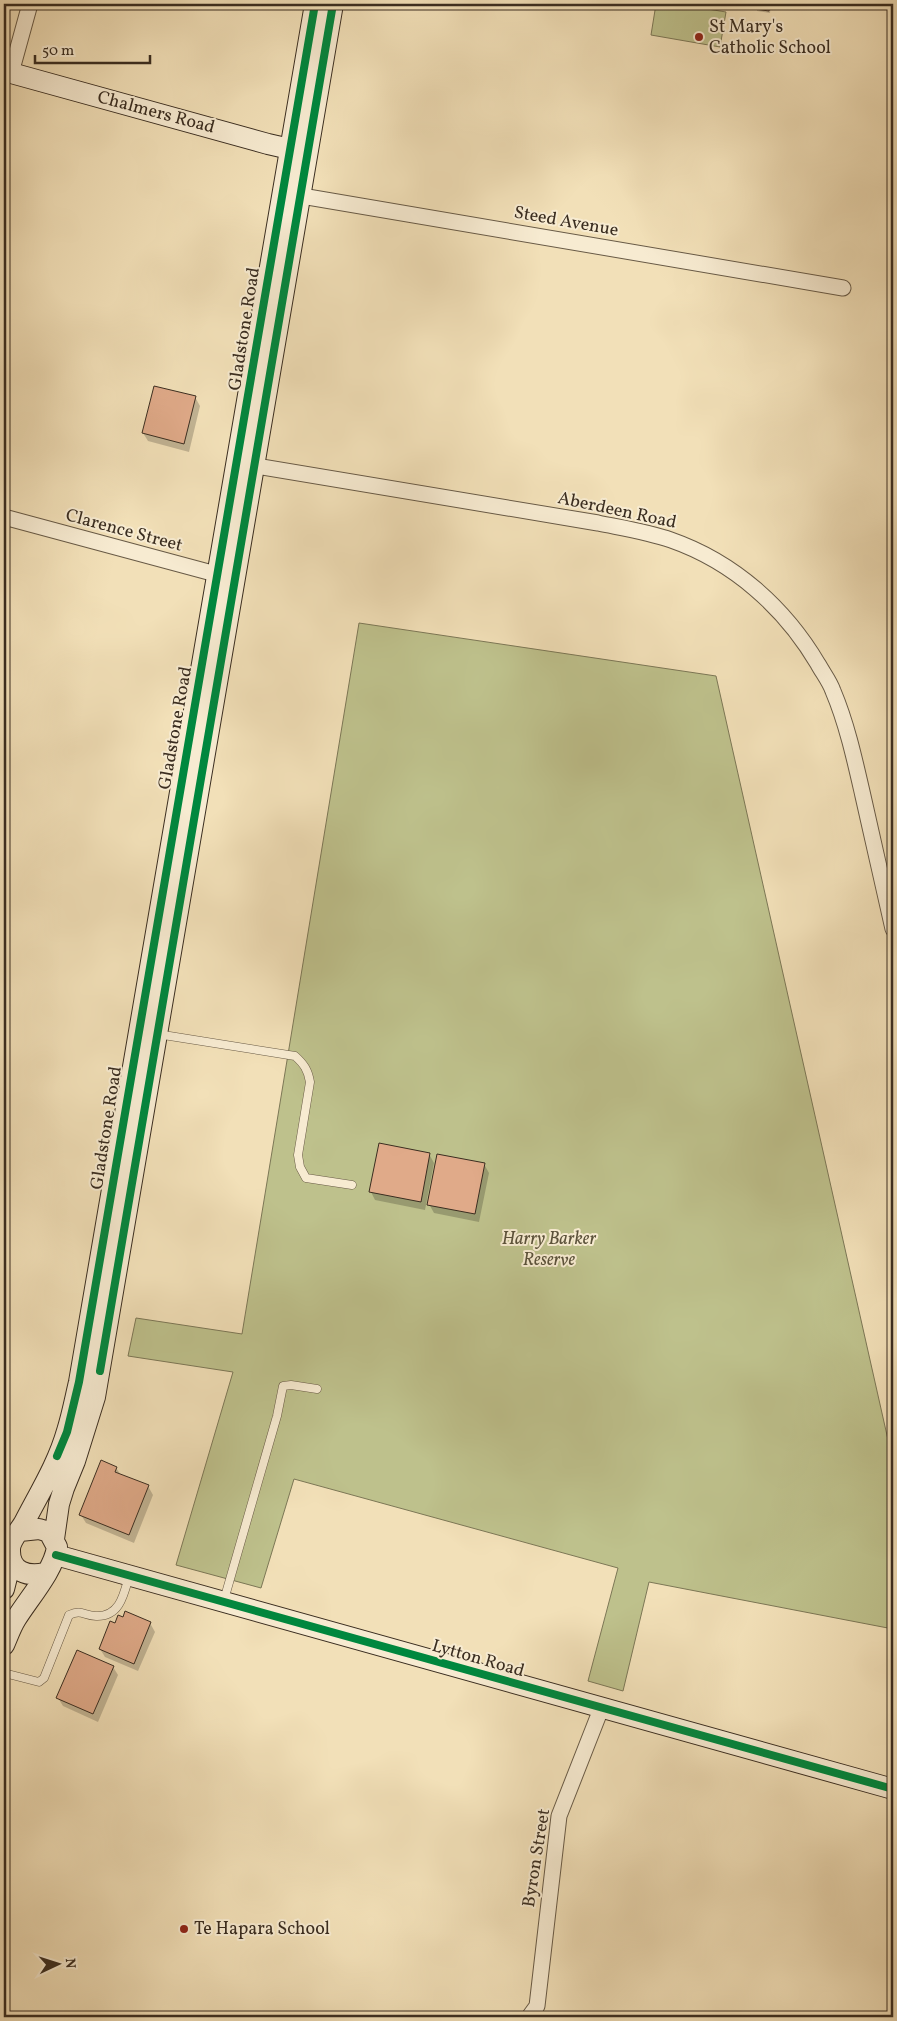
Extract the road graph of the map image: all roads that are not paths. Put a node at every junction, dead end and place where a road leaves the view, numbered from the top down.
1 (30, 4) edge
2 (315, 4) edge
3 (333, 4) edge
4 (8, 72) edge
5 (299, 151) junction
6 (292, 194) junction
7 (843, 288) dead end
8 (246, 464) junction
9 (4, 518) edge
10 (226, 577) junction
11 (893, 929) edge
12 (148, 1033) junction
13 (352, 1185) dead end
14 (317, 1389) dead end
15 (11, 1545) edge
16 (55, 1547) junction
17 (45, 1573) junction
18 (128, 1576) junction
19 (4, 1589) edge
20 (223, 1602) junction
21 (4, 1645) edge
22 (4, 1673) edge
23 (601, 1709) junction
24 (893, 1789) edge
25 (529, 2017) edge

1 - 4 street
2 - 5 main road, Gladstone Road
3 - 5 main road, Gladstone Road
4 - 5 main road, Chalmers Road
5 - 6 main road, Gladstone Road
6 - 7 street, Steed Avenue
6 - 8 main road, Gladstone Road
8 - 10 main road, Gladstone Road
8 - 11 street, Aberdeen Road
9 - 10 street, Clarence Street
10 - 12 main road, Gladstone Road
12 - 13 lane
12 - 15 main road, Gladstone Road
12 - 16 main road, Gladstone Road
14 - 20 lane
15 - 16 main road
15 - 17 main road
15 - 19 main road, Gladstone Road
16 - 17 main road
16 - 18 main road, Lytton Road
17 - 21 main road
18 - 20 main road, Lytton Road
18 - 22 lane
20 - 23 main road, Lytton Road
23 - 24 main road, Lytton Road
23 - 25 street, Byron Street

